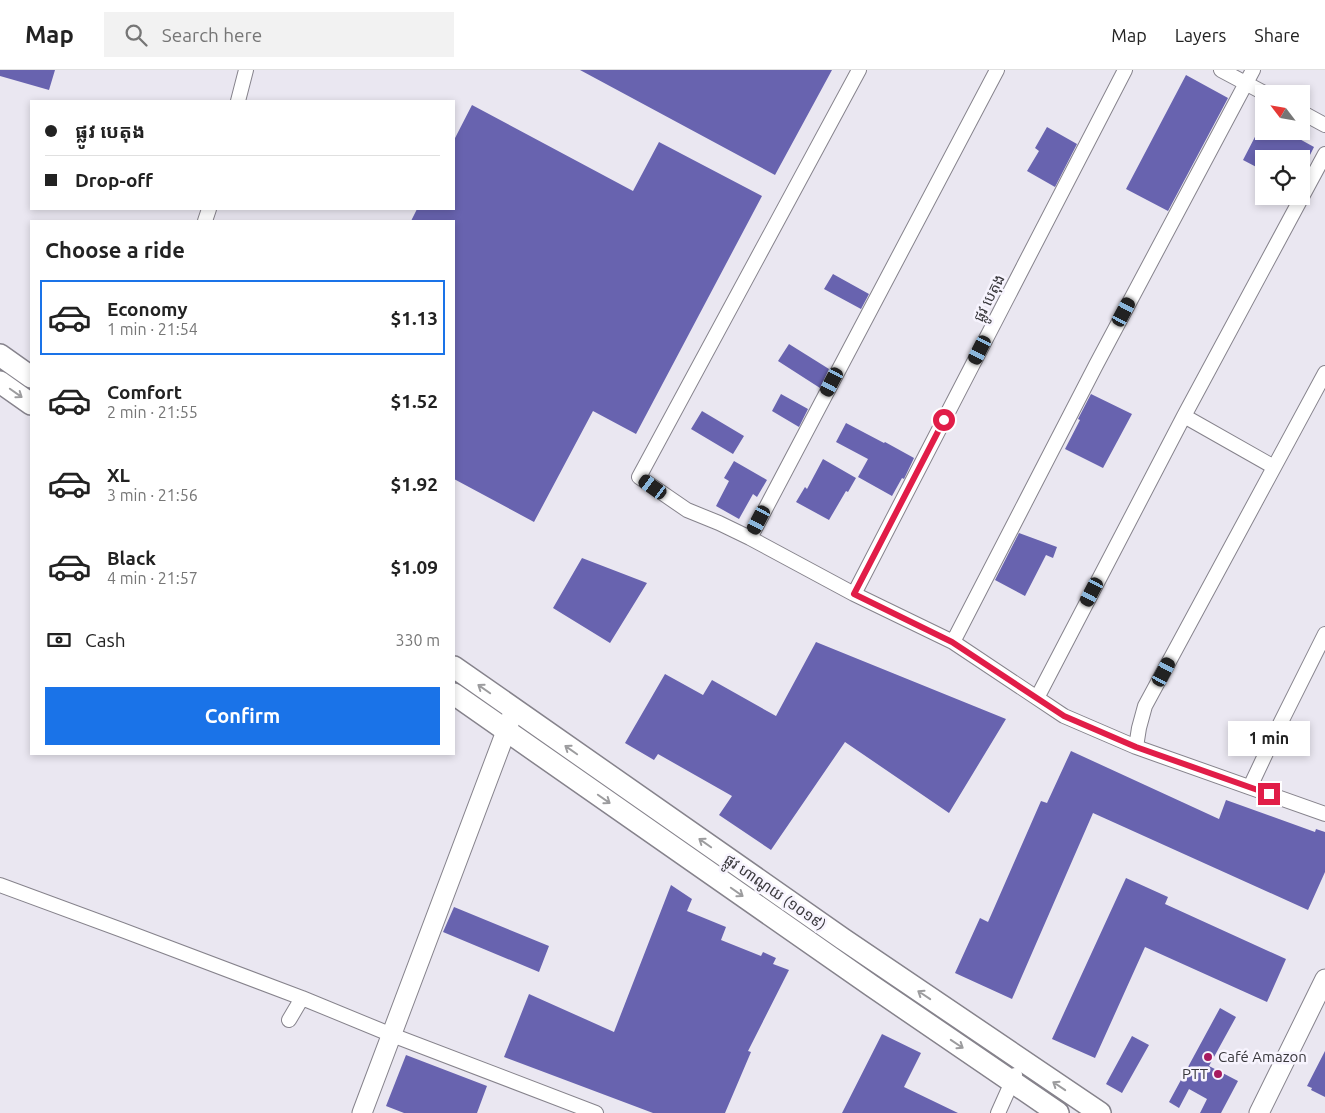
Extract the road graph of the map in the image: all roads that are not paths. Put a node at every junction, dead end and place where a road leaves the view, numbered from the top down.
1 (246, 70) edge
2 (859, 70) edge
3 (997, 70) edge
4 (1125, 70) edge
5 (1221, 70) edge
6 (1253, 70) edge
7 (1246, 83) junction
8 (1255, 88) edge
9 (238, 100) edge
10 (1310, 117) edge
11 (1325, 125) edge
12 (1325, 154) edge
13 (0, 355) edge
14 (1325, 373) edge
15 (30, 376) edge
16 (0, 382) edge
17 (30, 403) edge
18 (1184, 416) junction
19 (1274, 467) junction
20 (750, 538) junction
21 (854, 594) junction
22 (1325, 634) edge
23 (952, 642) junction
24 (455, 668) edge
25 (455, 695) edge
26 (1037, 698) junction
27 (514, 710) junction
28 (507, 731) junction
29 (1136, 747) junction
30 (1250, 787) junction
31 (1325, 814) edge
32 (0, 885) edge
33 (1325, 979) edge
34 (302, 998) junction
35 (289, 1020) dead end
36 (392, 1035) junction
37 (1020, 1060) junction
38 (1012, 1082) junction
39 (362, 1113) edge
40 (596, 1113) edge
41 (998, 1113) edge
42 (1058, 1113) edge
43 (1100, 1113) edge
44 (1259, 1113) edge

1 - 9 street
2 - 20 street
3 - 20 street
4 - 21 street, ផ្លូវ បេតុង
5 - 7 street
6 - 7 street
7 - 8 street
7 - 23 street
10 - 11 street
12 - 18 street
13 - 15 main road
14 - 19 street
16 -> 17 main road
18 - 19 street
18 - 26 street
19 - 29 street
20 - 21 street
21 - 23 street
22 - 30 street
23 - 26 street
27 -> 24 main road, ផ្លូវ ហាណូយ (១០១៩)
25 - 28 main road, ផ្លូវ ហាណូយ (១០១៩)
26 - 29 street
27 - 28 street
37 -> 27 main road, ផ្លូវ ហាណូយ (១០១៩)
28 - 36 street
28 -> 38 main road, ផ្លូវ ហាណូយ (១០១៩)
29 - 30 street
30 - 31 street
32 - 34 street
33 - 44 street
34 - 35 street
34 - 36 street
36 - 39 street
36 - 40 street
37 - 38 street
43 -> 37 main road, ផ្លូវ ហាណូយ (១០១៩)
38 - 41 street
38 - 42 main road, ផ្លូវ ហាណូយ (១០១៩)

